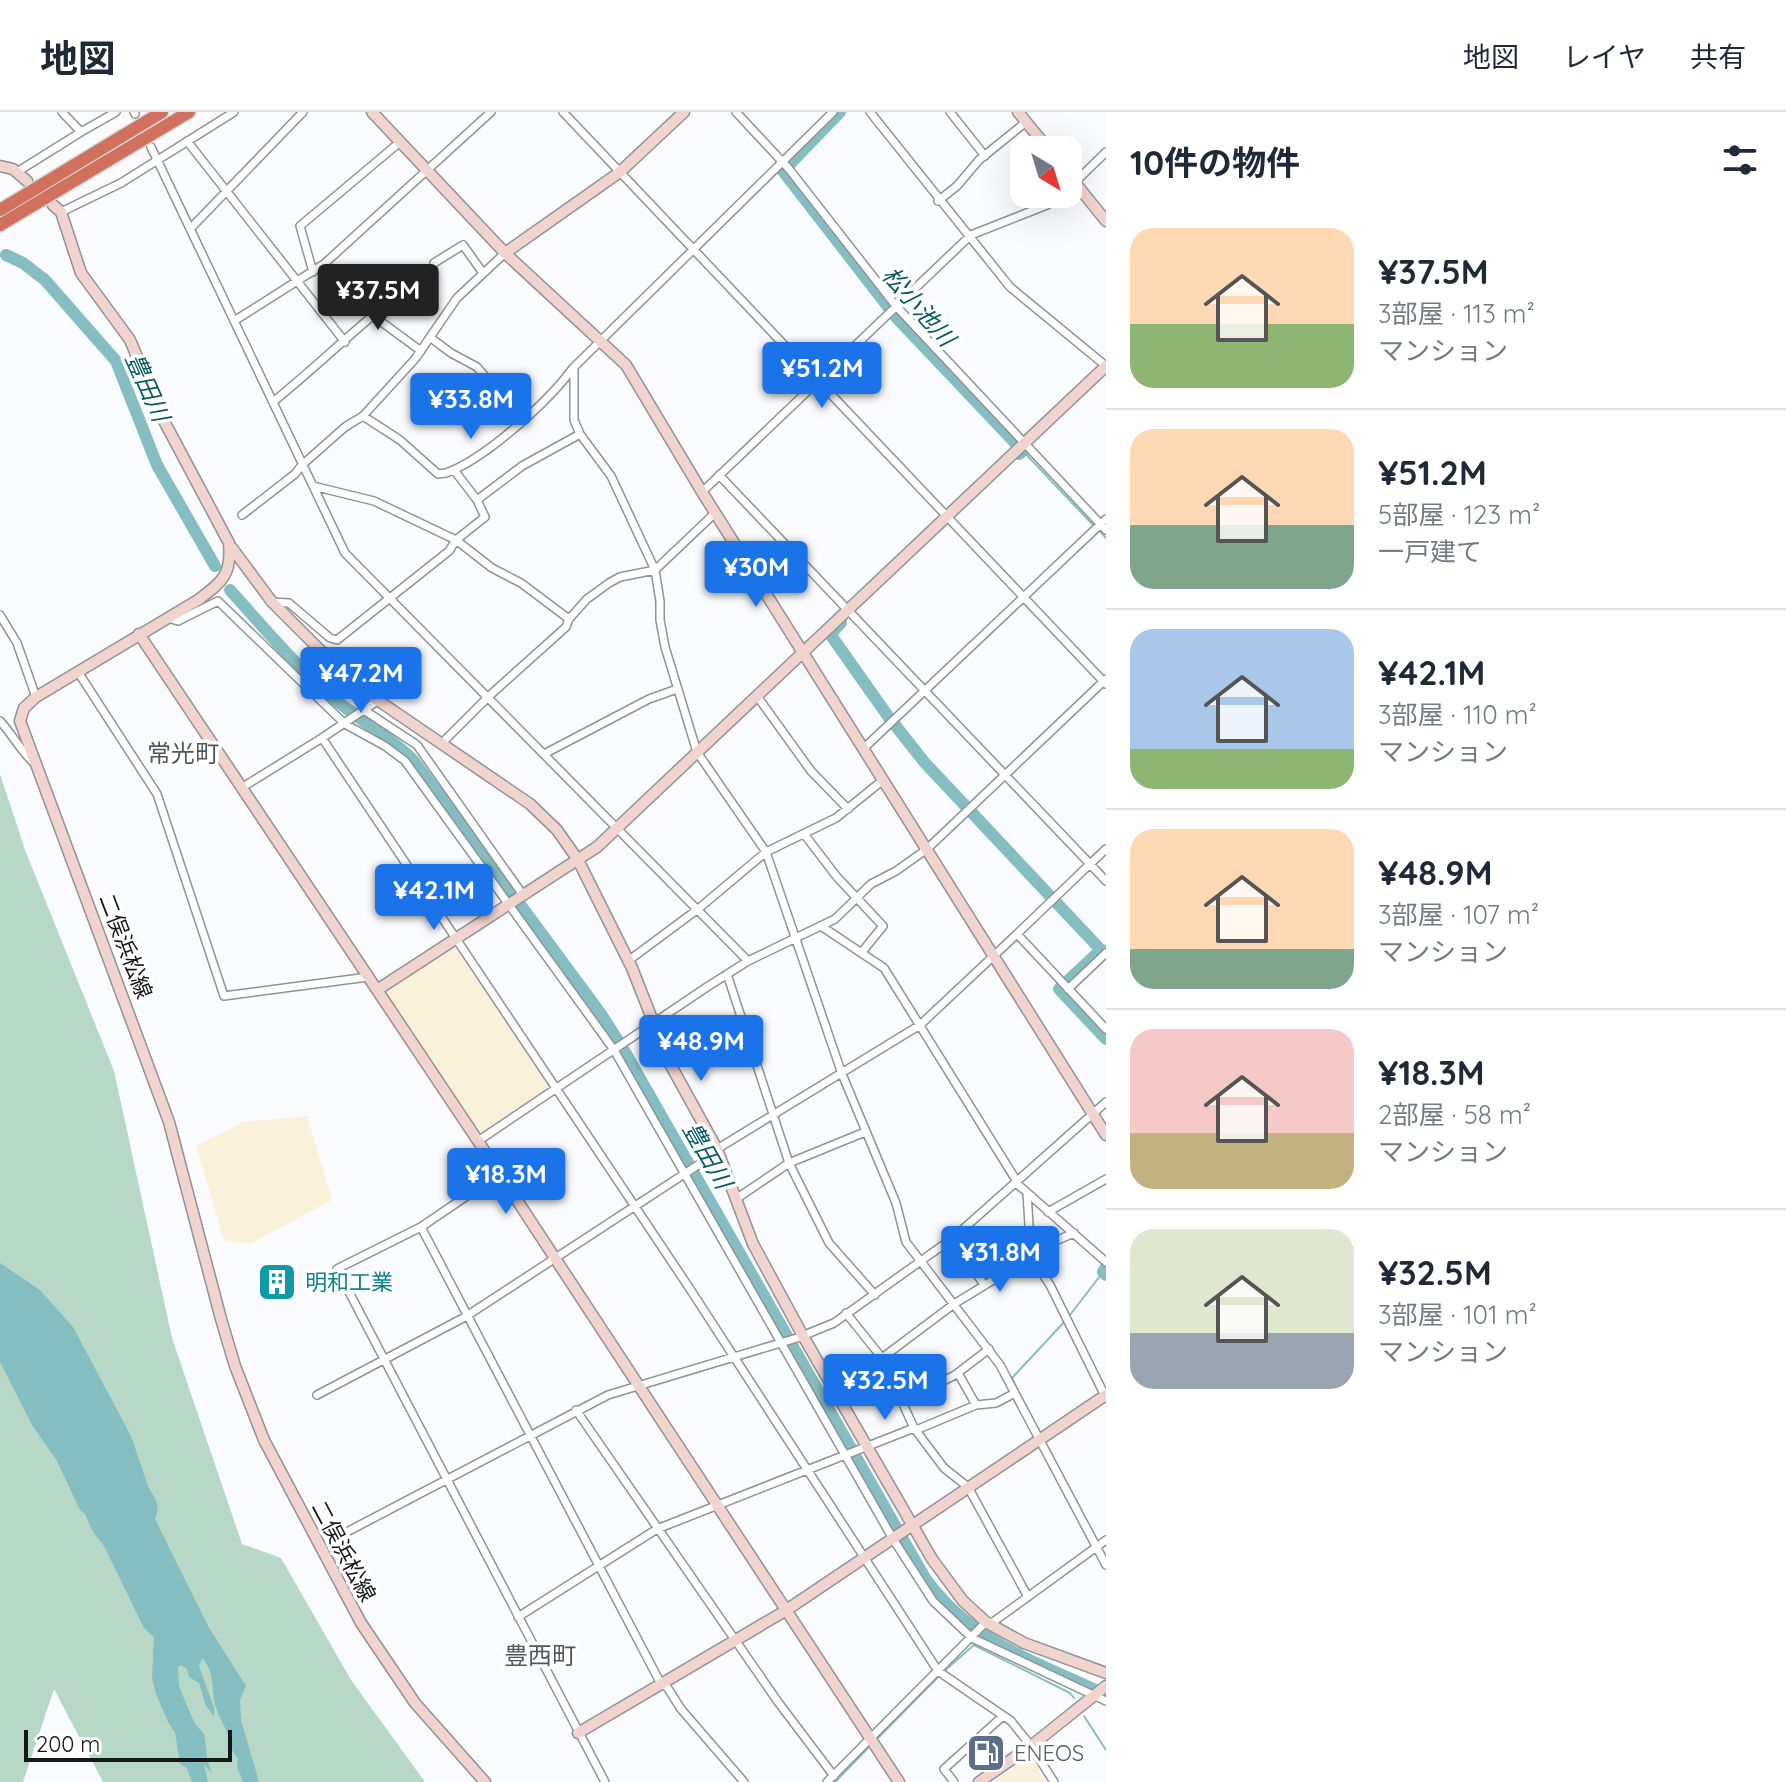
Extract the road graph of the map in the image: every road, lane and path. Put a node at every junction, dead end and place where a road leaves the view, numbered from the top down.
1 (62, 112) edge
2 (116, 112) edge
3 (162, 112) edge
4 (189, 112) edge
5 (234, 112) edge
6 (303, 112) edge
7 (372, 112) edge
8 (491, 112) edge
9 (563, 112) edge
10 (684, 112) edge
11 (736, 112) edge
12 (833, 112) edge
13 (870, 112) edge
14 (950, 112) edge
15 (1018, 112) edge
16 (1026, 122) junction
17 (81, 132) junction
18 (1038, 136) edge
19 (187, 141) junction
20 (400, 142) junction
21 (151, 147) dead end
22 (1106, 152) edge
23 (985, 156) junction
24 (156, 159) junction
25 (785, 165) junction
26 (0, 166) edge
27 (17, 172) junction
28 (427, 172) junction
29 (620, 172) junction
30 (1082, 172) edge
31 (27, 181) dead end
32 (226, 192) junction
33 (1082, 195) edge
34 (938, 201) junction
35 (57, 208) joint
36 (1039, 208) edge
37 (0, 210) edge
38 (1106, 221) edge
39 (0, 225) edge
40 (190, 229) junction
41 (971, 235) junction
42 (692, 250) junction
43 (505, 253) junction
44 (313, 272) junction
45 (483, 273) junction
46 (296, 282) junction
47 (896, 306) junction
48 (372, 315) junction
49 (234, 321) junction
50 (431, 338) junction
51 (600, 339) junction
52 (345, 342) junction
53 (421, 351) junction
54 (1106, 366) edge
55 (574, 367) junction
56 (817, 382) junction
57 (273, 402) junction
58 (363, 416) junction
59 (522, 419) junction
60 (580, 434) junction
61 (1022, 445) junction
62 (302, 465) junction
63 (454, 470) junction
64 (719, 475) junction
65 (313, 486) junction
66 (702, 492) junction
67 (477, 500) junction
68 (715, 513) junction
69 (242, 515) dead end
70 (946, 517) junction
71 (1103, 525) edge
72 (456, 540) junction
73 (229, 543) junction
74 (655, 570) junction
75 (1023, 598) junction
76 (390, 599) junction
77 (272, 602) junction
78 (848, 610) junction
79 (0, 615) edge
80 (168, 618) junction
81 (569, 619) junction
82 (139, 634) junction
83 (803, 653) junction
84 (78, 672) junction
85 (1105, 682) edge
86 (677, 689) junction
87 (924, 691) junction
88 (757, 696) junction
89 (36, 697) junction
90 (488, 697) junction
91 (377, 701) junction
92 (363, 711) junction
93 (0, 721) edge
94 (347, 723) junction
95 (322, 738) junction
96 (441, 744) junction
97 (863, 749) junction
98 (697, 752) junction
99 (544, 754) junction
100 (35, 763) junction
101 (1005, 775) junction
102 (883, 780) junction
103 (243, 787) junction
104 (848, 809) junction
105 (618, 828) junction
106 (804, 834) junction
107 (927, 849) junction
108 (1106, 849) edge
109 (766, 852) junction
110 (578, 860) junction
111 (1090, 864) junction
112 (1106, 881) edge
113 (522, 895) junction
114 (856, 897) junction
115 (509, 904) junction
116 (698, 909) junction
117 (821, 926) junction
118 (1017, 934) junction
119 (797, 938) junction
120 (456, 939) junction
121 (862, 952) junction
122 (1106, 953) edge
123 (993, 954) junction
124 (628, 961) junction
125 (748, 961) junction
126 (727, 974) junction
127 (368, 977) junction
128 (1068, 989) junction
129 (377, 990) junction
130 (652, 1025) junction
131 (920, 1025) junction
132 (1106, 1029) edge
133 (614, 1050) junction
134 (842, 1074) junction
135 (554, 1088) junction
136 (1106, 1102) edge
137 (1093, 1114) junction
138 (771, 1116) junction
139 (865, 1132) junction
140 (1106, 1135) edge
141 (478, 1141) junction
142 (718, 1151) junction
143 (789, 1163) junction
144 (499, 1174) junction
145 (685, 1174) junction
146 (1106, 1179) edge
147 (1016, 1181) junction
148 (1027, 1193) junction
149 (736, 1199) junction
150 (634, 1206) junction
151 (1048, 1212) junction
152 (421, 1227) junction
153 (1074, 1233) junction
154 (953, 1238) junction
155 (1030, 1254) junction
156 (555, 1260) junction
157 (920, 1261) junction
158 (1105, 1261) edge
159 (984, 1285) junction
160 (875, 1295) junction
161 (954, 1304) junction
162 (846, 1313) junction
163 (469, 1315) junction
164 (800, 1337) junction
165 (783, 1342) junction
166 (989, 1349) junction
167 (732, 1358) junction
168 (882, 1358) junction
169 (383, 1359) junction
170 (958, 1373) junction
171 (639, 1387) junction
172 (1015, 1393) junction
173 (317, 1395) dead end
174 (1106, 1396) edge
175 (903, 1402) junction
176 (976, 1405) junction
177 (576, 1410) junction
178 (915, 1429) junction
179 (531, 1434) junction
180 (1042, 1438) junction
181 (863, 1447) junction
182 (845, 1454) junction
183 (805, 1469) junction
184 (446, 1479) junction
185 (968, 1487) junction
186 (715, 1506) junction
187 (909, 1528) junction
188 (657, 1529) junction
189 (341, 1535) dead end
190 (894, 1538) junction
191 (1106, 1540) edge
192 (1096, 1547) junction
193 (864, 1559) junction
194 (599, 1565) junction
195 (1106, 1565) edge
196 (1028, 1597) junction
197 (785, 1611) junction
198 (518, 1617) junction
199 (984, 1625) junction
200 (972, 1638) junction
201 (737, 1641) junction
202 (940, 1673) junction
203 (1106, 1673) edge
204 (661, 1684) junction
205 (1106, 1686) edge
206 (1094, 1695) junction
207 (1106, 1701) edge
208 (1003, 1716) junction
209 (578, 1733) junction
210 (871, 1740) junction
211 (1031, 1746) junction
212 (831, 1779) edge
213 (485, 1782) edge
214 (605, 1782) edge
215 (744, 1782) edge
216 (899, 1782) edge
217 (954, 1782) edge
218 (979, 1782) edge
219 (1054, 1782) edge

1 - 17 street
2 - 17 street
3 - 37 highway
4 - 39 highway
5 - 19 street
6 - 32 street
7 - 20 street
8 - 28 street
9 - 29 street
10 - 29 street
11 - 25 street
12 - 25 street
13 - 34 street
14 - 23 street
15 - 16 street
16 - 18 street
16 - 23 street
17 - 27 street
19 - 24 street
19 - 32 street
20 - 28 street
20 - 44 street
21 - 24 street
22 - 30 street
23 - 34 street
24 - 35 street
24 - 40 street
25 - 42 street
25 - 47 street
26 - 27 street
27 - 31 street
28 - 43 street
28 - 44 street
29 - 42 street
29 - 43 street
32 - 40 street
32 - 46 street
33 - 38 street
34 - 41 street
35 - 73 street
36 - 41 street
40 - 49 street
41 - 47 street
41 - 54 street
42 - 51 street
42 - 56 street
43 - 45 street
43 - 51 street
44 - 46 street
45 - 48 street
45 - 50 street
46 - 49 street
46 - 52 street
47 - 56 street
47 - 61 street
48 - 52 street
48 - 53 street
49 - 57 street
50 - 53 street
50 - 59 street
51 - 55 street
51 - 66 street
52 - 57 street
53 - 58 street
54 - 61 street
55 - 59 street
55 - 60 street
56 - 64 street
56 - 70 street
57 - 62 street
58 - 62 street
58 - 63 street
59 - 63 street
60 - 67 street
60 - 74 street
61 - 70 street
61 - 71 street
62 - 65 street
62 - 69 street
63 - 67 street
64 - 66 street
64 - 78 street
65 - 72 street
65 - 76 street
66 - 68 street
67 - 72 street
68 - 74 street
68 - 83 street
70 - 75 street
70 - 78 street
71 - 75 street
72 - 76 street
72 - 81 street
73 - 77 street
73 - 80 street
74 - 81 street
74 - 86 street
75 - 85 street
75 - 87 street
76 - 77 street
76 - 90 street
77 - 91 street
78 - 83 street
78 - 87 street
79 - 89 street
80 - 82 street
80 - 94 street
81 - 90 street
82 - 84 street
82 - 103 street
83 - 88 street
83 - 97 street
84 - 89 street
84 - 127 street
85 - 101 street
86 - 98 street
86 - 99 street
87 - 97 street
87 - 101 street
88 - 98 street
88 - 104 street
89 - 100 street, 二俣浜松線
90 - 96 street
90 - 99 street
91 - 92 street
91 - 96 street
92 - 94 street
92 - 113 street
93 - 100 street
94 - 95 street
94 - 115 street
95 - 103 street
95 - 120 street
96 - 110 street
97 - 102 street
98 - 105 street
98 - 109 street
99 - 105 street
100 - 213 street, 二俣浜松線
101 - 107 street
101 - 111 street
102 - 104 street
102 - 107 street
103 - 127 street
104 - 106 street
105 - 110 street
105 - 116 street
106 - 109 street
106 - 114 street
107 - 114 street
107 - 123 street
108 - 111 street
109 - 116 street
109 - 119 street
110 - 113 street
110 - 124 street
111 - 112 street
111 - 118 street
113 - 115 street
114 - 117 street
114 - 121 street
115 - 120 street
115 - 133 street
116 - 124 street
116 - 125 street
117 - 119 street
117 - 121 street
118 - 123 street
118 - 128 street
119 - 125 street
119 - 134 street
120 - 129 street
120 - 135 street
121 - 131 street
122 - 128 street
123 - 131 street
123 - 137 street
124 - 130 street
125 - 126 street
126 - 130 street
126 - 138 street
127 - 129 street
128 - 132 street
129 - 141 street
130 - 133 street
130 - 142 street
131 - 134 street
131 - 147 street
133 - 135 street
133 - 145 street
134 - 138 street
134 - 139 street
135 - 141 street
135 - 150 street
136 - 137 street
137 - 140 street
137 - 147 street
138 - 142 street
138 - 143 street
139 - 143 street
139 - 157 street
141 - 144 street
142 - 145 street
142 - 149 street
143 - 149 street
143 - 160 street
144 - 152 street
144 - 156 street
145 - 150 street
145 - 165 street
146 - 151 street
147 - 148 street
147 - 154 street
148 - 151 street
148 - 155 street
149 - 164 street
150 - 156 street
150 - 167 street
151 - 153 street
152 - 163 street
152 - 169 street
153 - 155 street
153 - 158 street
154 - 157 street
154 - 159 street
155 - 159 street
155 - 174 street
156 - 163 street
156 - 171 street
157 - 160 street
157 - 161 street
159 - 161 street
160 - 162 street
161 - 166 street
161 - 168 street
162 - 164 street
162 - 168 street
163 - 169 street
163 - 179 street
164 - 165 street
164 - 181 street
165 - 167 street
165 - 182 street
166 - 170 street
166 - 172 street
167 - 171 street
167 - 183 street
168 - 175 street
169 - 173 street
169 - 184 street
170 - 175 street
170 - 176 street
171 - 177 street
171 - 186 street
172 - 176 street
172 - 180 street
174 - 180 street
175 - 178 street
176 - 178 street
177 - 179 street
177 - 188 street
178 - 181 street
178 - 185 street
179 - 184 street
179 - 194 street
180 - 185 street
180 - 192 street
181 - 182 street
181 - 187 street
182 - 183 street
182 - 190 street
183 - 186 street
183 - 193 street
184 - 189 street
184 - 198 street
185 - 187 street
185 - 196 street
186 - 188 street
186 - 197 street
187 - 190 street
187 - 199 street
188 - 194 street
188 - 201 street
190 - 193 street
190 - 200 street
191 - 192 street
192 - 195 street
192 - 196 street
193 - 197 street
193 - 202 street
194 - 198 street
194 - 204 street
196 - 199 street
197 - 201 street
197 - 210 street
198 - 209 street
199 - 200 street
199 - 203 street
200 - 202 street
200 - 206 street
201 - 204 street
201 - 212 street
202 - 208 street
202 - 210 street
204 - 209 street
204 - 215 street
205 - 206 street
206 - 207 street
206 - 211 street
208 - 211 street
208 - 217 street
209 - 214 street
210 - 212 street
210 - 216 street
211 - 218 street
211 - 219 street

